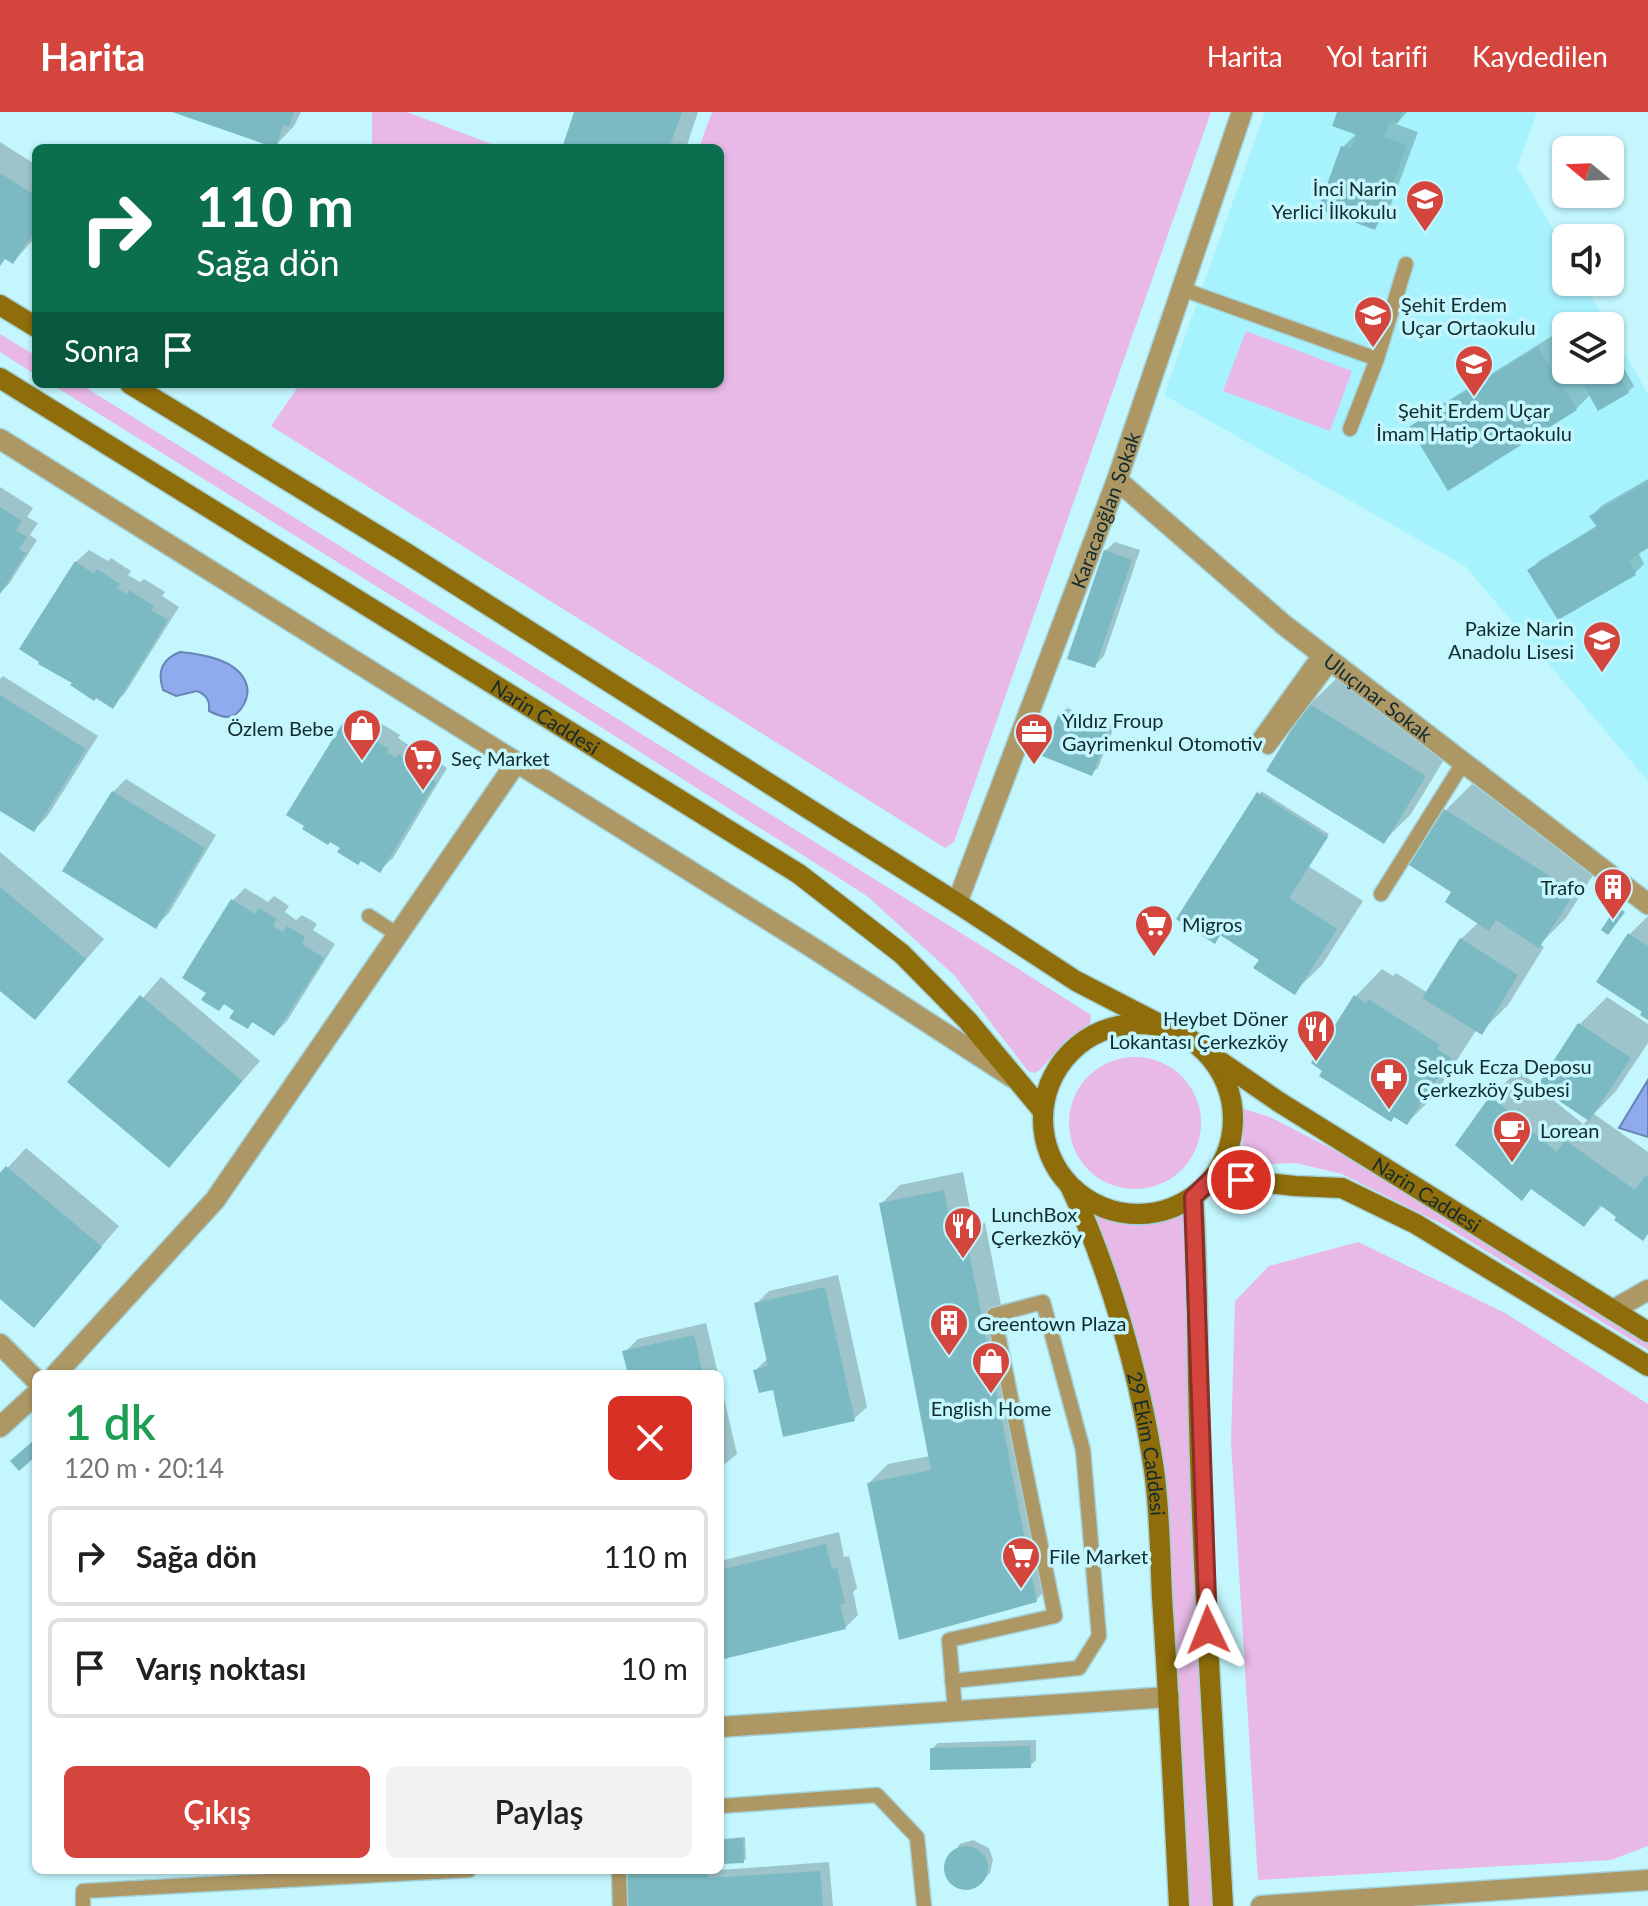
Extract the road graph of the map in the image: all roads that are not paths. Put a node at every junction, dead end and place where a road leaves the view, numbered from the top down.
1 (1242, 112) edge
2 (1406, 264) dead end
3 (1182, 289) junction
4 (0, 305) edge
5 (32, 325) edge
6 (1377, 359) junction
7 (0, 378) edge
8 (137, 388) edge
9 (1350, 429) dead end
10 (0, 439) edge
11 (1117, 480) junction
12 (1327, 658) junction
13 (1262, 744) dead end
14 (516, 763) junction
15 (1463, 763) junction
16 (1381, 894) dead end
17 (957, 903) junction
18 (1648, 904) edge
19 (369, 916) dead end
20 (398, 935) junction
21 (1165, 1027) junction
22 (1208, 1054) junction
23 (1017, 1080) junction
24 (1043, 1111) junction
25 (1214, 1177) junction
26 (1070, 1186) junction
27 (1193, 1197) junction
28 (1648, 1290) edge
29 (1613, 1310) junction
30 (1648, 1332) edge
31 (0, 1344) edge
32 (1648, 1366) edge
33 (60, 1370) edge
34 (32, 1376) edge
35 (32, 1398) edge
36 (0, 1427) edge
37 (952, 1681) junction
38 (1169, 1697) junction
39 (955, 1710) junction
40 (724, 1727) edge
41 (724, 1806) edge
42 (395, 1874) edge
43 (619, 1874) edge
44 (1648, 1880) edge
45 (83, 1906) edge
46 (620, 1906) edge
47 (924, 1906) edge
48 (1179, 1906) edge
49 (1223, 1906) edge
50 (1261, 1906) edge

1 - 3 street, Karacaoğlan Sokak
2 - 6 lane
3 - 6 lane
3 - 11 street, Karacaoğlan Sokak
4 - 5 main road
6 - 9 lane
7 - 23 main road, Narin Caddesi
8 - 17 main road
10 - 14 street
11 - 12 street, Uluçınar Sokak
11 - 17 street, Karacaoğlan Sokak
12 - 13 lane
12 - 15 street, Uluçınar Sokak
14 - 20 street
14 - 23 street
15 - 16 lane
15 - 18 street, Uluçınar Sokak
17 - 21 main road
19 - 20 lane
20 - 33 street
21 - 22 main road
21 - 24 main road
22 - 25 main road
22 - 29 main road, Narin Caddesi
23 - 24 main road, Narin Caddesi
24 - 26 main road
25 - 27 main road
25 - 32 main road, Narin Caddesi
26 - 27 main road
26 - 38 main road, 29 Ekim Caddesi
27 - 49 main road
28 - 29 street
29 - 30 main road, Narin Caddesi
31 - 34 street
35 - 36 street
37 - 37 lane
37 - 39 lane
38 - 39 street
38 - 48 main road, 29 Ekim Caddesi
39 - 40 street
41 - 47 lane
42 - 45 lane
43 - 46 lane
44 - 50 street

